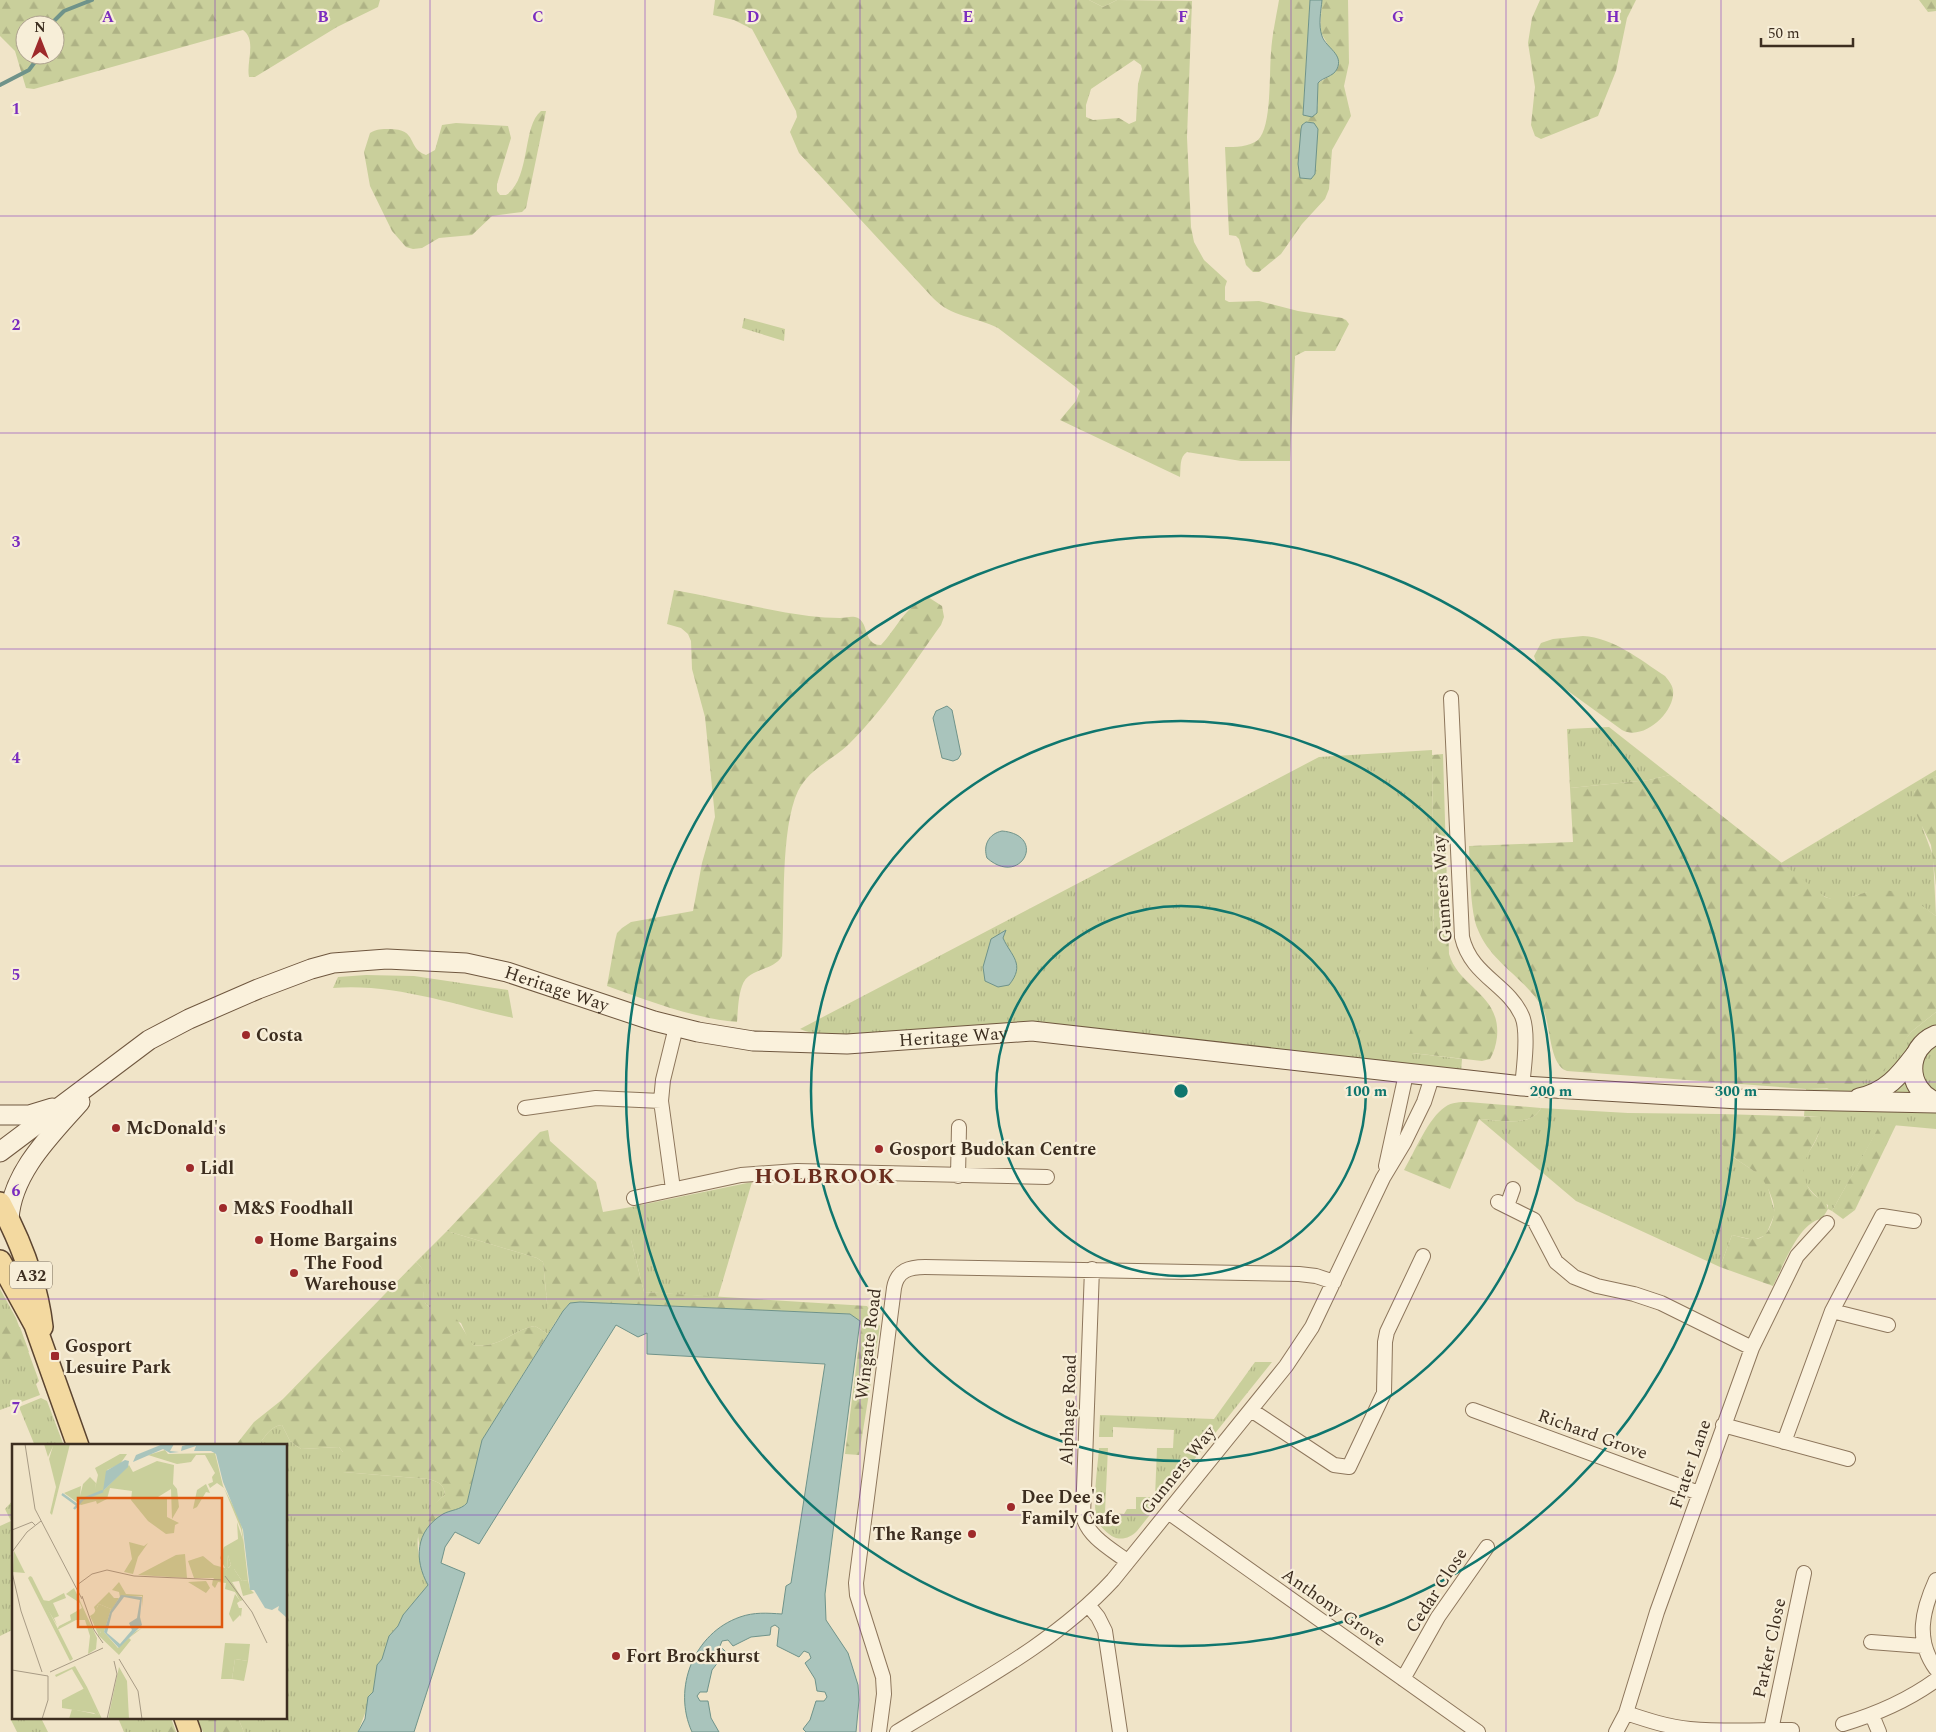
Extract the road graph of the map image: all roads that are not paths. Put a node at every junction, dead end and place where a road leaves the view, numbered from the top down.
1 (1451, 698) dead end
2 (676, 1027) junction
3 (1936, 1035) edge
4 (1915, 1055) junction
5 (110, 1069) junction
6 (1406, 1074) junction
7 (1432, 1077) junction
8 (1522, 1086) junction
9 (69, 1100) junction
10 (661, 1101) junction
11 (1830, 1101) junction
12 (1936, 1102) edge
13 (525, 1108) dead end
14 (0, 1115) edge
15 (959, 1127) dead end
16 (0, 1152) edge
17 (958, 1176) junction
18 (1048, 1177) dead end
19 (1383, 1178) junction
20 (673, 1188) junction
21 (1513, 1188) dead end
22 (634, 1198) dead end
23 (3, 1219) edge
24 (1914, 1221) dead end
25 (1827, 1222) dead end
26 (1423, 1256) dead end
27 (0, 1261) edge
28 (1092, 1269) junction
29 (1334, 1282) junction
30 (1832, 1311) junction
31 (34, 1325) junction
32 (1888, 1325) dead end
33 (1752, 1348) junction
34 (45, 1351) junction
35 (1251, 1410) junction
36 (1473, 1410) dead end
37 (1723, 1425) junction
38 (1784, 1442) junction
39 (77, 1444) edge
40 (1848, 1459) dead end
41 (1699, 1493) junction
42 (1168, 1512) junction
43 (1487, 1547) dead end
44 (1127, 1562) junction
45 (1804, 1573) dead end
46 (1936, 1580) edge
47 (1089, 1606) junction
48 (1871, 1642) dead end
49 (1923, 1646) junction
50 (1936, 1669) edge
51 (1403, 1679) junction
52 (1936, 1680) edge
53 (1626, 1713) junction
54 (1872, 1715) junction
55 (186, 1720) edge
56 (1843, 1724) dead end
57 (1771, 1730) junction
58 (1792, 1730) dead end
59 (190, 1732) edge
60 (878, 1732) edge
61 (897, 1732) edge
62 (1120, 1732) edge
63 (1478, 1732) edge
64 (1616, 1732) edge
65 (1879, 1732) edge

1 - 8 street, Gunners Way
2 - 5 street, Heritage Way
2 - 6 street, Heritage Way
2 - 10 street
3 - 4 street, Heritage Way
4 - 11 street, Heritage Way
4 - 12 street
5 - 9 street, Heritage Way
5 - 23 street, Heritage Way
6 - 7 street, Heritage Way
6 - 19 street, Gunners Way
7 - 8 street, Heritage Way
7 - 19 street, Gunners Way
8 - 11 street, Heritage Way
9 - 14 street, Heritage Way
9 - 16 street, Heritage Way
10 - 13 street
10 - 20 street
11 - 12 street, Heritage Way
15 - 17 street
17 - 18 street
17 - 20 street
19 - 29 street, Gunners Way
20 - 22 street
21 - 33 street
23 - 31 main road, A32
23 - 34 main road, A32
24 - 30 street
25 - 33 street, Frater Lane
26 - 35 street
27 - 31 main road, A32
28 - 29 street, Wingate Road
28 - 44 street, Alphage Road
28 - 60 street, Wingate Road
29 - 35 street, Gunners Way
30 - 32 street
30 - 38 street
31 - 34 main road, A32
33 - 37 street, Frater Lane
34 - 39 main road, A32
35 - 42 street, Gunners Way
36 - 41 street, Richard Grove
37 - 38 street
37 - 41 street, Frater Lane
38 - 40 street
41 - 53 street, Frater Lane
42 - 44 street, Gunners Way
42 - 51 street, Anthony Grove
43 - 51 street, Cedar Close
44 - 47 street, Gunners Way
45 - 57 street, Parker Close
46 - 49 street
47 - 61 street, Gunners Way
47 - 62 street
48 - 49 street
49 - 50 street
51 - 63 street, Anthony Grove
52 - 54 street
53 - 57 street
53 - 64 street, Frater Lane
54 - 56 street
54 - 65 street
55 - 59 main road
57 - 58 street

